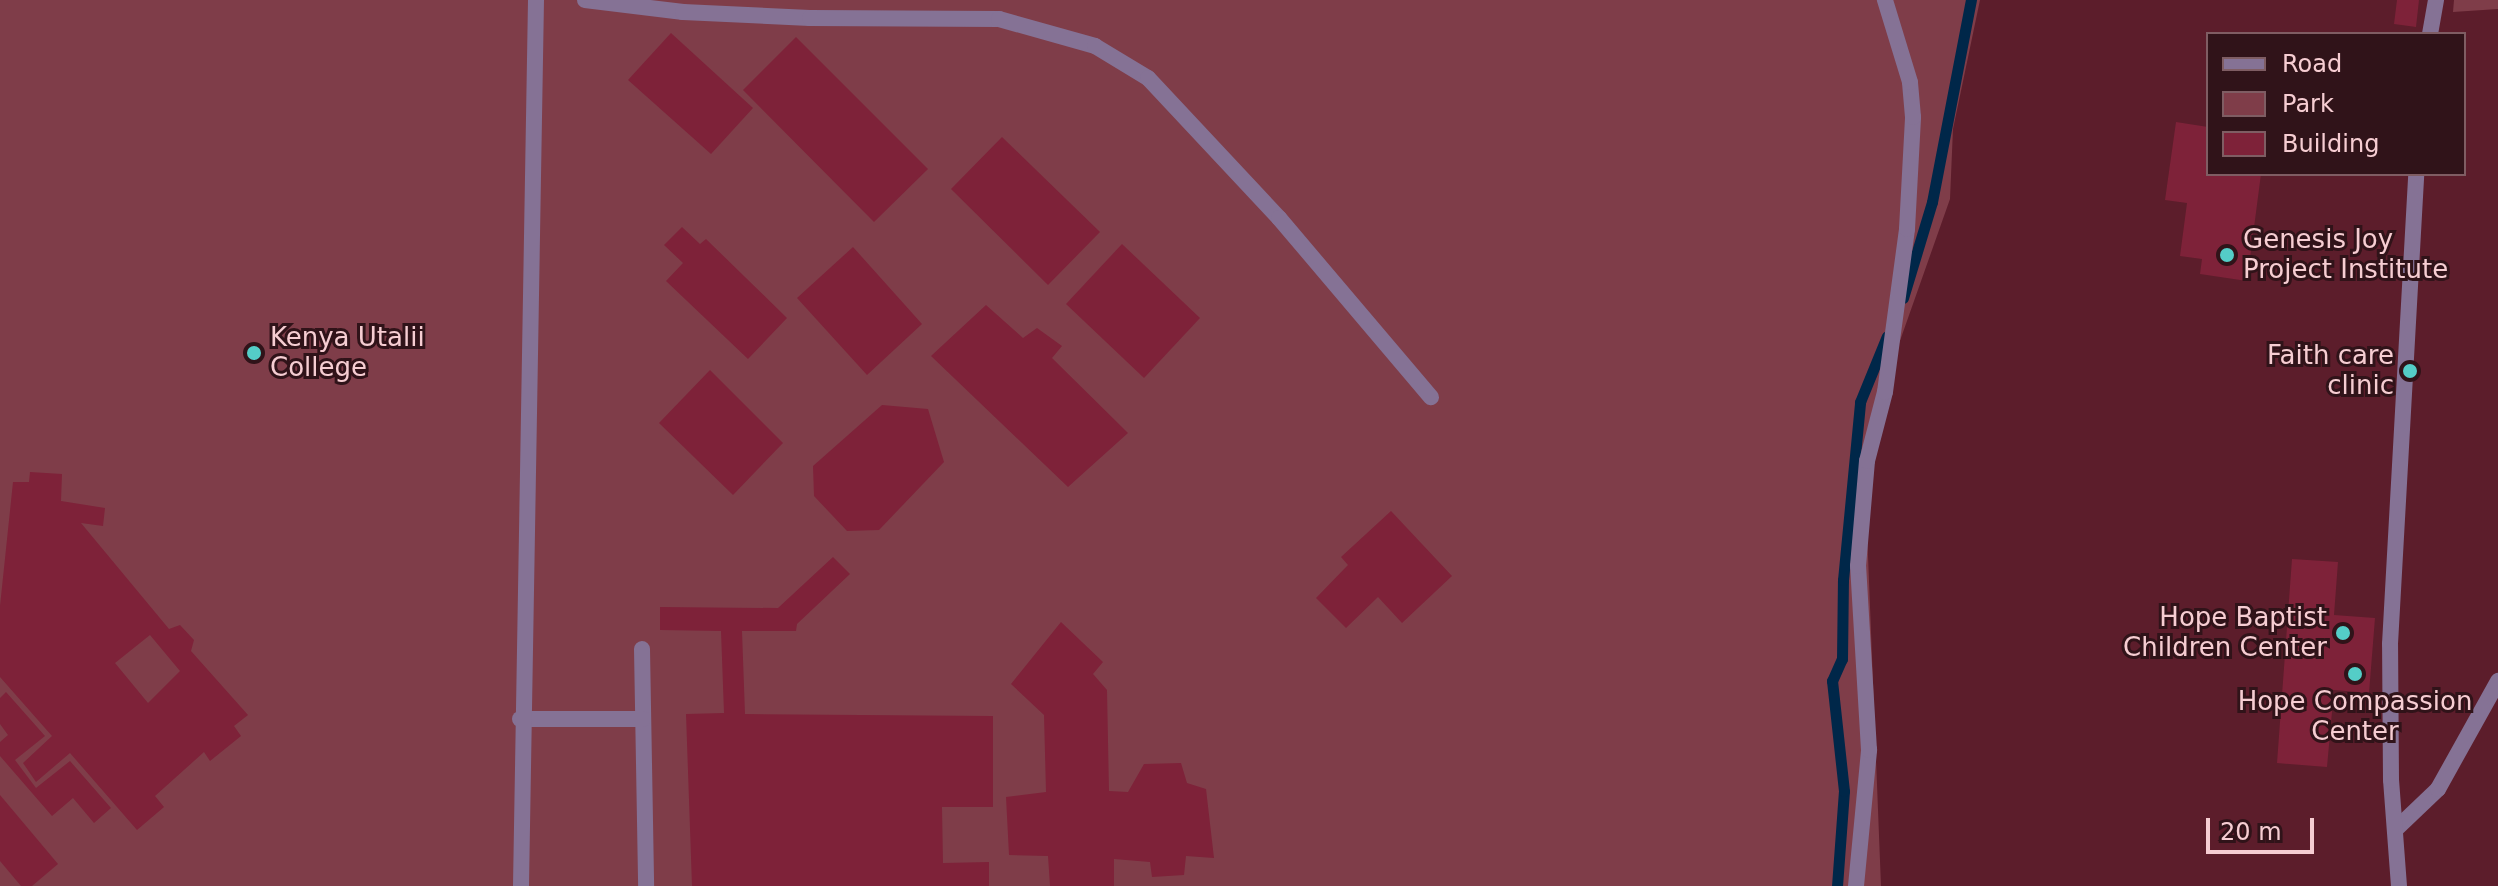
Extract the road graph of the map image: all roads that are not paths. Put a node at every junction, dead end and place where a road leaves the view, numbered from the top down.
1 (536, 0) edge
2 (585, 0) edge
3 (1885, 0) edge
4 (2436, 0) edge
5 (2430, 32) edge
6 (2416, 176) edge
7 (1431, 397) dead end
8 (642, 649) dead end
9 (2498, 681) edge
10 (520, 719) junction
11 (643, 719) junction
12 (2395, 830) junction
13 (521, 886) edge
14 (646, 886) edge
15 (1856, 886) edge
16 (2399, 886) edge

1 - 10 street
2 - 7 street
3 - 15 street
4 - 5 street
6 - 12 street
8 - 11 street
9 - 12 street
10 - 11 street
10 - 13 street
11 - 14 street
12 - 16 street

